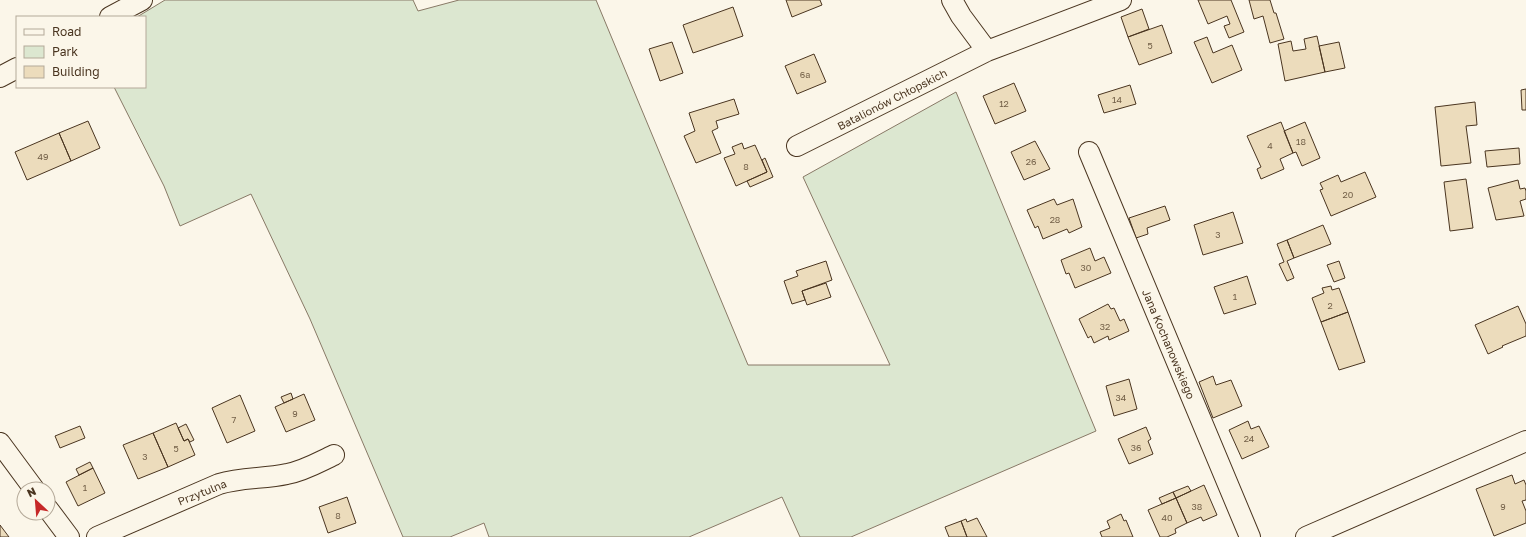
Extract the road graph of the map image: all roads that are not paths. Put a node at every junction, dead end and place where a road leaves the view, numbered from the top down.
1 (142, 0) edge
2 (952, 0) edge
3 (1121, 0) edge
4 (112, 16) edge
5 (987, 51) junction
6 (16, 69) edge
7 (0, 77) edge
8 (798, 146) dead end
9 (1089, 152) dead end
10 (1526, 442) edge
11 (0, 443) edge
12 (334, 455) dead end
13 (28, 481) edge
14 (56, 520) edge
15 (69, 537) edge
16 (97, 537) edge
17 (1250, 537) edge
18 (1306, 537) edge

1 - 4 street
2 - 5 street
3 - 5 street, Batalionów Chłopskich
5 - 8 street, Batalionów Chłopskich
6 - 7 street
9 - 17 street, Jana Kochanowskiego
10 - 18 street
11 - 13 street
12 - 16 street, Przytulna
14 - 15 street

